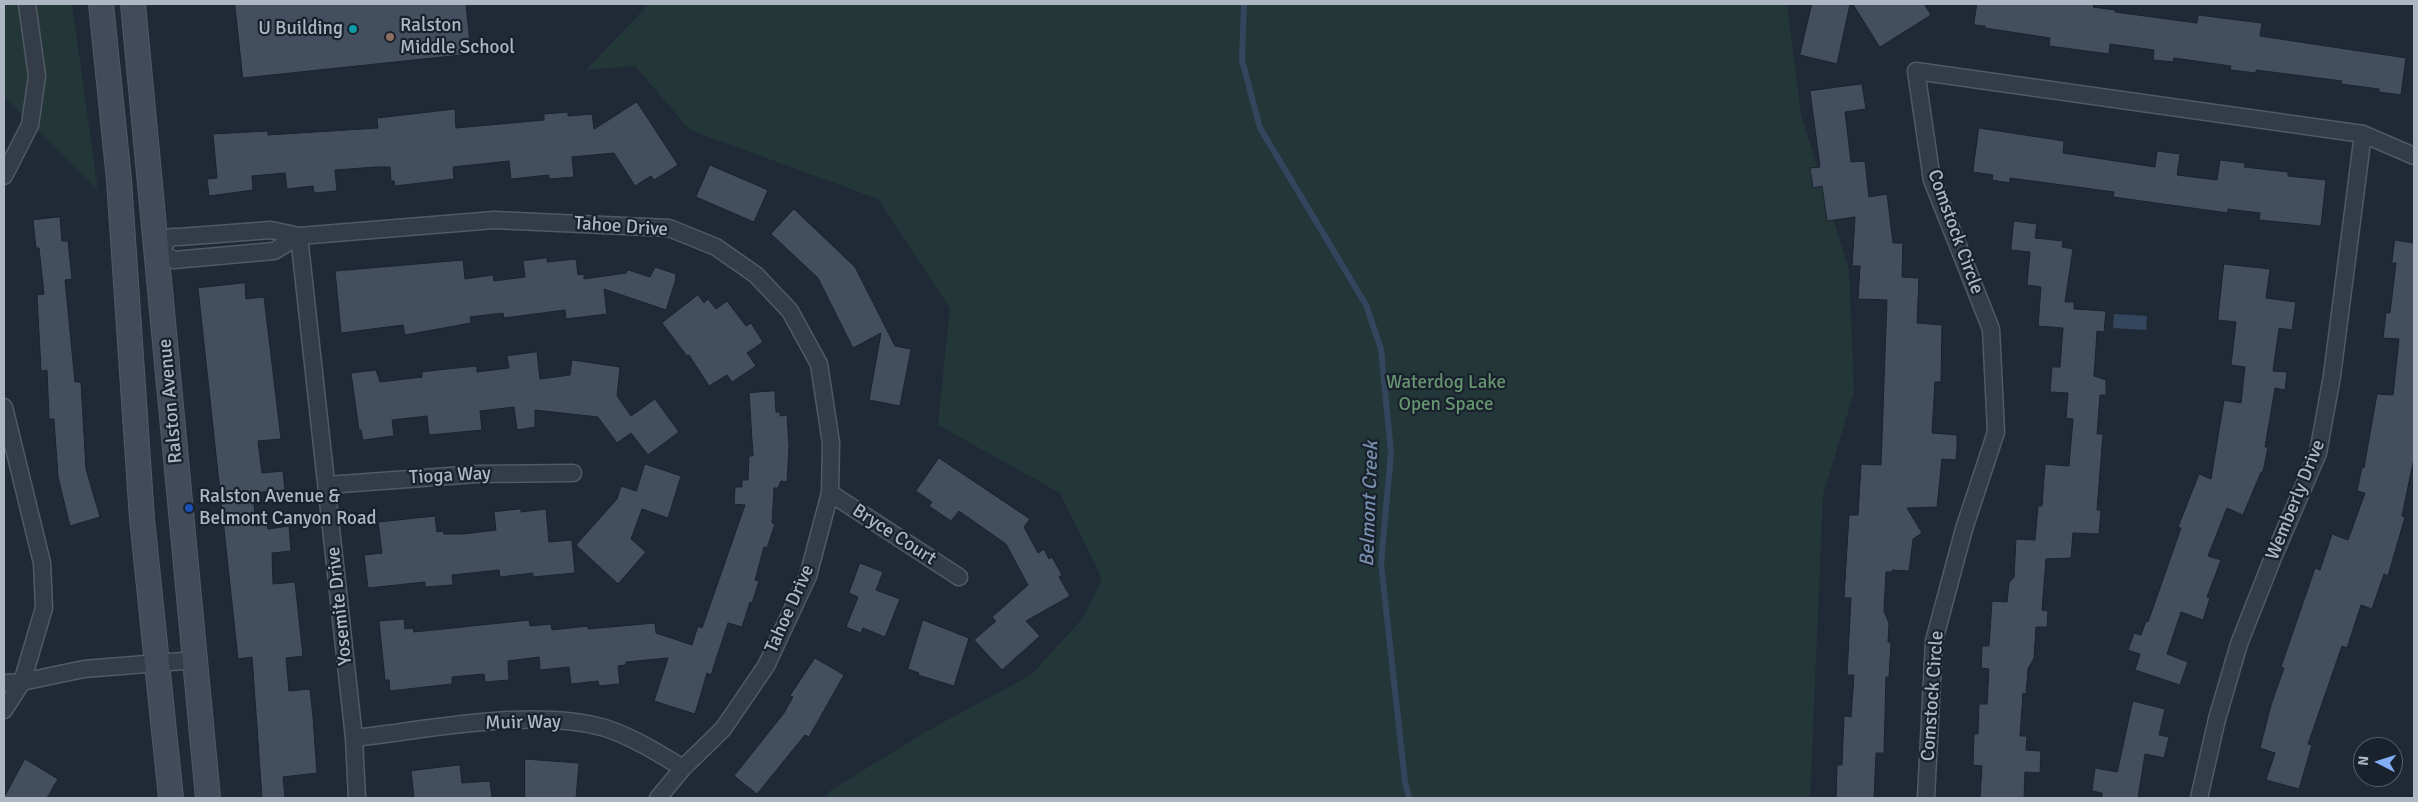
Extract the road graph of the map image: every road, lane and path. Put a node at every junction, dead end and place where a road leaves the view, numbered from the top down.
1 (27, 4) edge
2 (101, 4) edge
3 (133, 4) edge
4 (143, 91) junction
5 (111, 94) junction
6 (2364, 134) junction
7 (2414, 156) edge
8 (4, 176) edge
9 (299, 236) junction
10 (158, 251) junction
11 (124, 254) junction
12 (4, 407) edge
13 (573, 473) dead end
14 (327, 485) junction
15 (830, 493) junction
16 (959, 577) dead end
17 (195, 660) junction
18 (157, 664) junction
19 (22, 682) junction
20 (4, 683) edge
21 (4, 710) edge
22 (354, 738) junction
23 (683, 768) junction
24 (172, 798) edge
25 (208, 798) edge
26 (357, 798) edge
27 (658, 798) edge
28 (1926, 798) edge
29 (2199, 798) edge

1 - 8 street
2 - 5 main road, Ralston Avenue
3 - 4 main road, Ralston Avenue
4 - 5 main road
4 - 10 main road, Ralston Avenue
5 - 11 main road, Ralston Avenue
6 - 7 street, Comstock Circle
6 - 28 street, Comstock Circle
6 - 29 street, Wemberly Drive
9 - 10 street, Tahoe Drive
9 - 10 street, Tahoe Drive
9 - 14 street, Yosemite Drive
9 - 15 street, Tahoe Drive
10 - 11 main road
10 - 17 main road, Ralston Avenue
11 - 18 main road, Ralston Avenue
12 - 19 street
13 - 14 street, Tioga Way
14 - 22 street, Yosemite Drive
15 - 16 street, Bryce Court
15 - 23 street, Tahoe Drive
17 - 18 street
17 - 25 main road, Ralston Avenue
18 - 19 street
18 - 24 main road, Ralston Avenue
19 - 20 street
19 - 21 street
22 - 23 street, Muir Way
22 - 26 street, Yosemite Drive
23 - 27 street, Tahoe Drive

